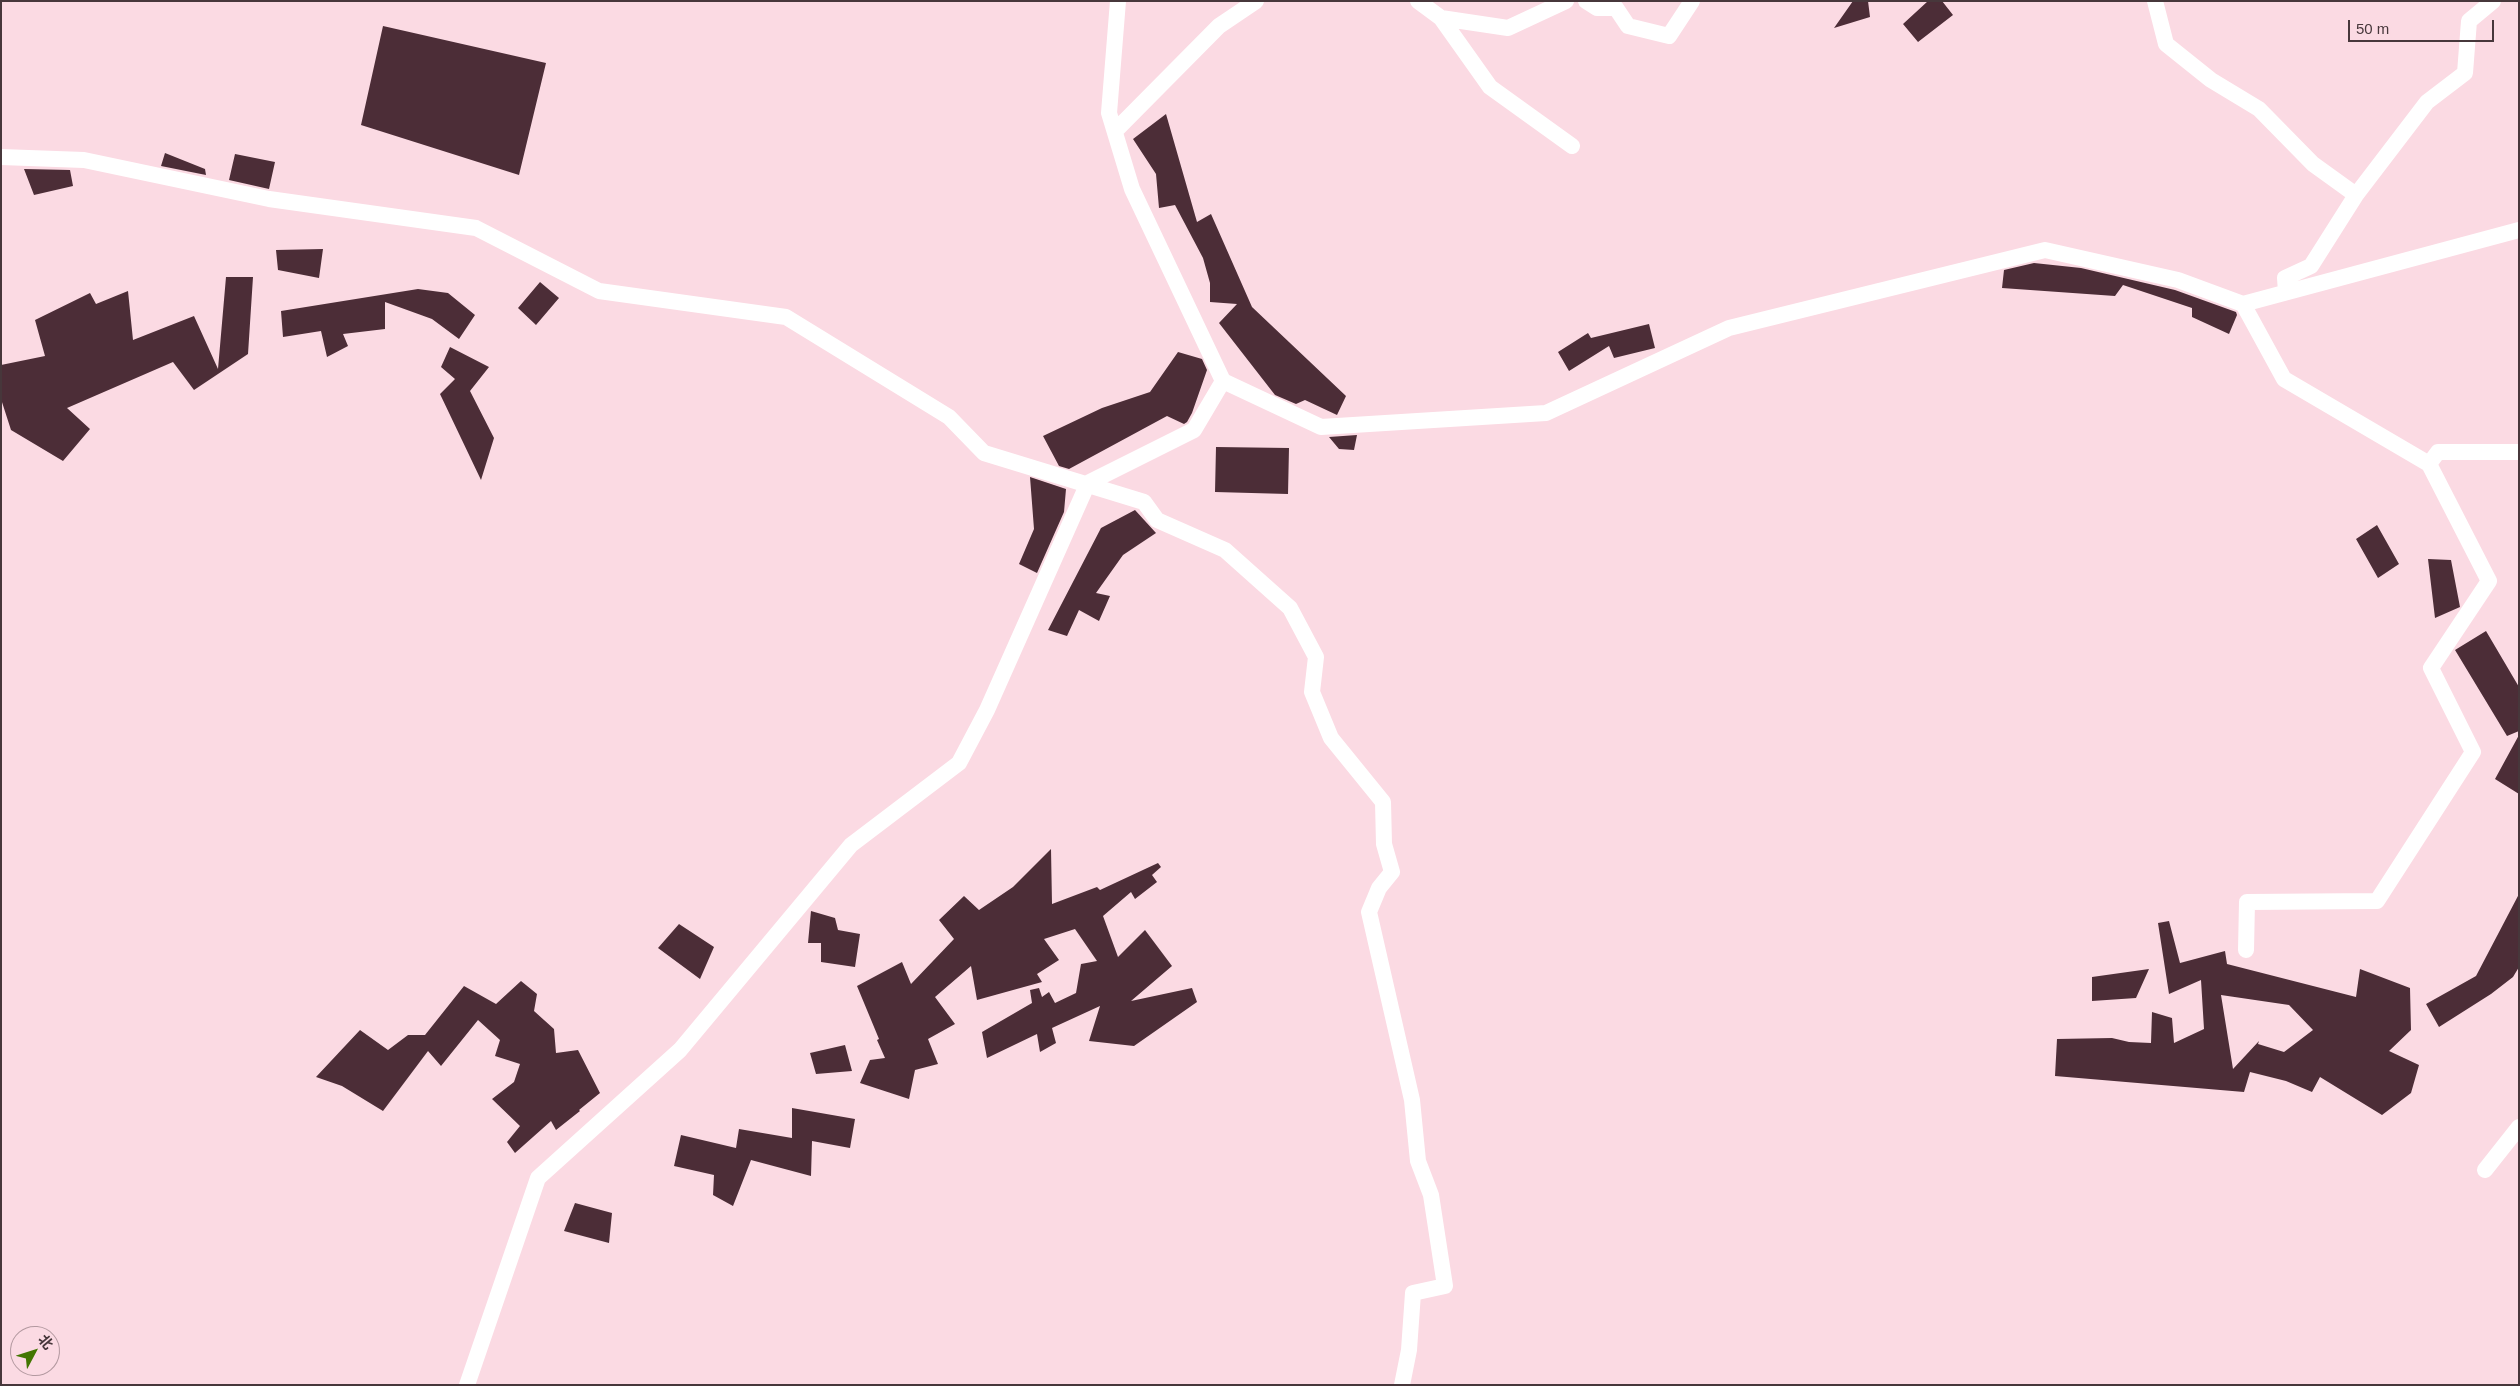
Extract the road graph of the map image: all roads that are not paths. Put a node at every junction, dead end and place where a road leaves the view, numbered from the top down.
1 (1118, 1) edge
2 (1256, 1) edge
3 (1418, 1) edge
4 (1566, 1) edge
5 (1586, 1) edge
6 (1692, 1) edge
7 (2156, 1) edge
8 (2493, 1) edge
9 (1441, 18) junction
10 (1115, 131) junction
11 (1572, 146) dead end
12 (1, 157) edge
13 (2356, 195) junction
14 (2519, 230) edge
15 (2286, 292) junction
16 (2243, 304) junction
17 (1223, 381) junction
18 (2519, 452) edge
19 (2429, 464) junction
20 (1088, 484) junction
21 (2246, 950) dead end
22 (2519, 1126) edge
23 (2485, 1170) dead end
24 (467, 1385) edge
25 (1402, 1385) edge

1 - 10 street
2 - 10 street
3 - 9 street
4 - 9 street
5 - 6 street
7 - 13 street
8 - 13 street
9 - 11 street
10 - 17 street
12 - 20 street
13 - 15 street
14 - 15 street
15 - 16 street
16 - 17 street
16 - 19 street
17 - 20 street
18 - 19 street
19 - 21 street
20 - 24 street
20 - 25 street
22 - 23 street

